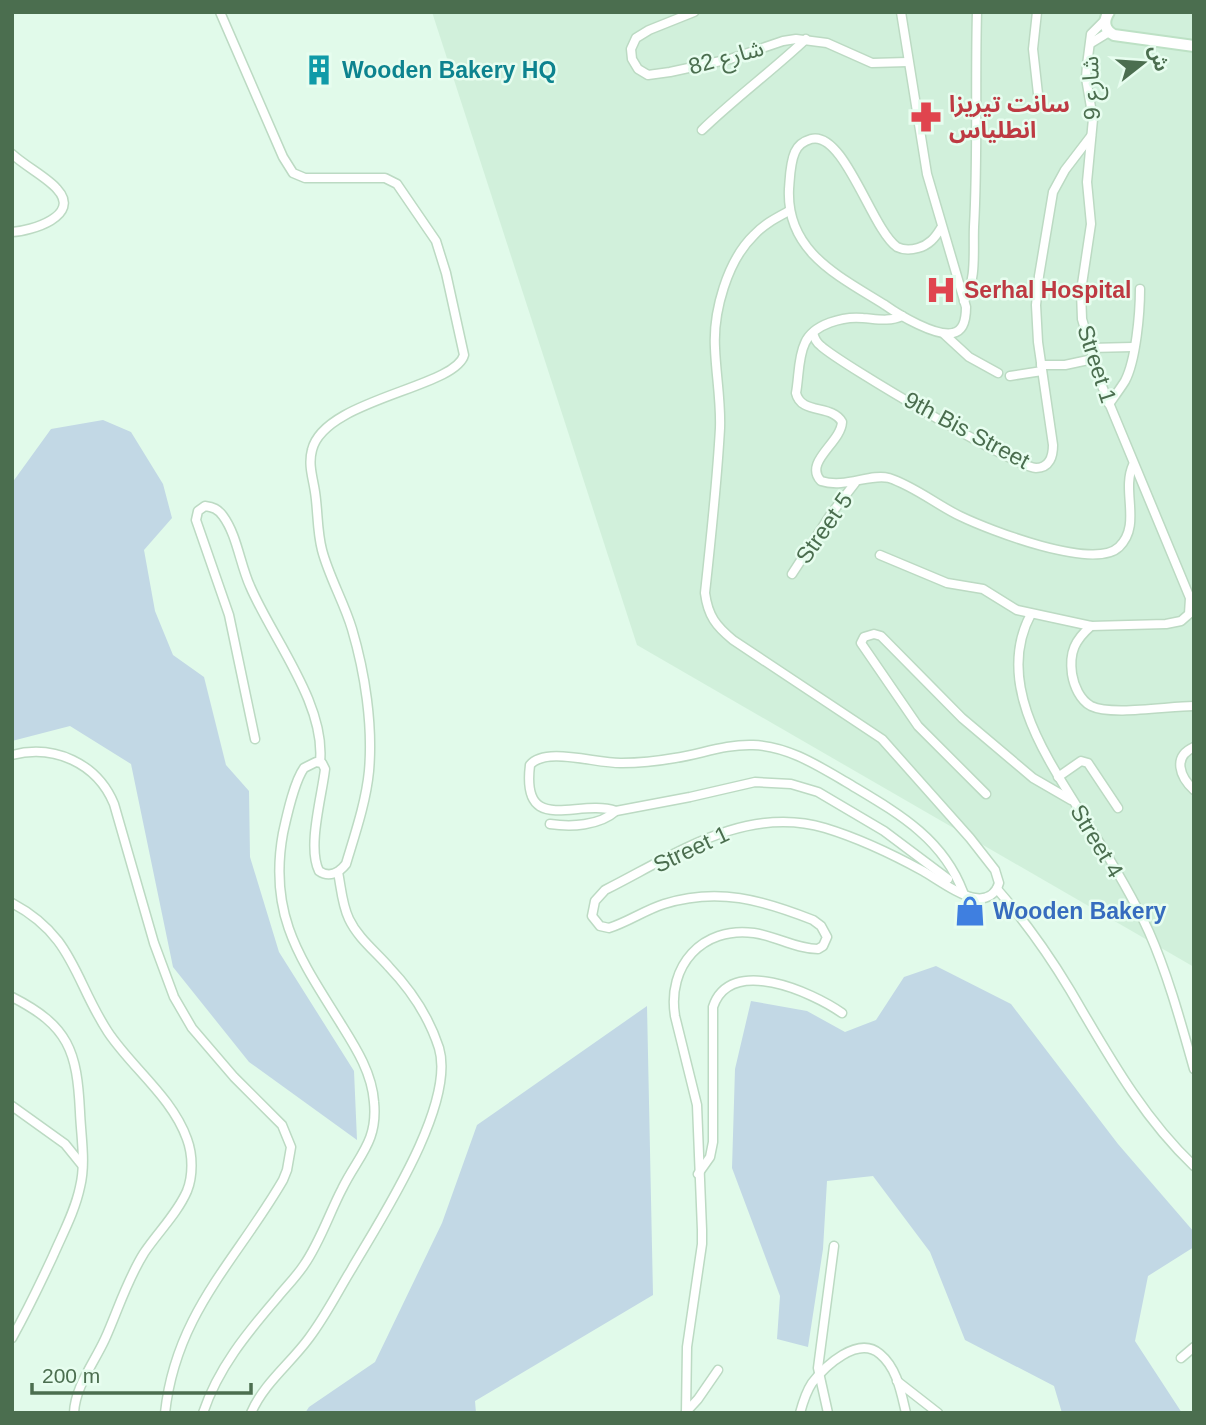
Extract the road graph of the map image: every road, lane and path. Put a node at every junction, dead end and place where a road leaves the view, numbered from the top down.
1 (220, 12) edge
2 (694, 12) edge
3 (901, 12) edge
4 (977, 12) edge
5 (1037, 12) edge
6 (1107, 16) edge
7 (1109, 32) junction
8 (806, 39) junction
9 (1091, 43) junction
10 (1194, 46) edge
11 (908, 62) junction
12 (1040, 103) dead end
13 (702, 130) dead end
14 (1093, 134) junction
15 (12, 155) edge
16 (789, 211) junction
17 (941, 228) junction
18 (12, 232) edge
19 (1140, 289) dead end
20 (964, 301) junction
21 (902, 316) junction
22 (813, 333) junction
23 (944, 334) junction
24 (1133, 347) junction
25 (1089, 348) junction
26 (1093, 359) junction
27 (1042, 368) junction
28 (998, 373) dead end
29 (1010, 376) dead end
30 (1109, 404) junction
31 (1133, 465) junction
32 (855, 483) junction
33 (880, 555) dead end
34 (792, 574) dead end
35 (1031, 614) junction
36 (1091, 626) junction
37 (1194, 706) edge
38 (255, 739) dead end
39 (1194, 747) edge
40 (12, 755) edge
41 (320, 762) junction
42 (1058, 777) junction
43 (1194, 790) edge
44 (986, 794) dead end
45 (1074, 802) junction
46 (1118, 808) dead end
47 (616, 811) junction
48 (550, 824) dead end
49 (338, 872) junction
50 (961, 889) junction
51 (997, 889) junction
52 (12, 903) edge
53 (12, 997) edge
54 (842, 1013) dead end
55 (1194, 1069) edge
56 (12, 1106) edge
57 (1194, 1166) edge
58 (83, 1167) junction
59 (698, 1174) junction
60 (834, 1245) dead end
61 (12, 1338) edge
62 (1194, 1347) edge
63 (1181, 1358) dead end
64 (718, 1370) dead end
65 (819, 1376) junction
66 (897, 1381) junction
67 (686, 1412) edge
68 (75, 1413) edge
69 (165, 1413) edge
70 (203, 1413) edge
71 (251, 1413) edge
72 (800, 1413) edge
73 (828, 1413) edge
74 (906, 1413) edge
75 (938, 1413) edge

1 - 49 street
2 - 8 street, شارع 82
3 - 11 street
4 - 20 street
5 - 12 street
6 - 7 street
6 - 9 street, شارع 9
7 - 9 street, شارع 9
7 - 10 street
8 - 11 street, شارع 82
8 - 13 street
9 - 14 street, شارع 9
11 - 17 street
14 - 25 street, Street 1
14 - 27 street, 9th Bis Street
15 - 18 street
16 - 17 street
16 - 21 street
16 - 51 street
17 - 20 street
19 - 24 street
20 - 23 street
21 - 22 street
21 - 23 street
22 - 27 street, 9th Bis Street
22 - 32 street, Street 1
23 - 28 street
24 - 25 street
24 - 30 street
25 - 26 street, Street 1
26 - 27 street
26 - 30 street, Street 1
27 - 29 street
30 - 31 street, Street 1
31 - 32 street, Street 1
31 - 36 street, Street 1
32 - 34 street, Street 5
33 - 35 street
35 - 36 street
35 - 42 street, Street 4
36 - 37 street
38 - 41 street
39 - 43 street
40 - 69 street
41 - 49 street
41 - 70 street
42 - 45 street, Street 4
42 - 46 street
44 - 45 street
45 - 55 street, Street 4
47 - 48 street
47 - 50 street
47 - 50 street
49 - 71 street
50 - 51 street
50 - 59 street, Street 1
51 - 57 street
52 - 68 street
53 - 58 street
54 - 59 street
56 - 58 street
58 - 61 street
59 - 67 street, Street 1
60 - 65 street
62 - 63 street
64 - 67 street
65 - 66 street
65 - 72 street
65 - 73 street
66 - 74 street
66 - 75 street

